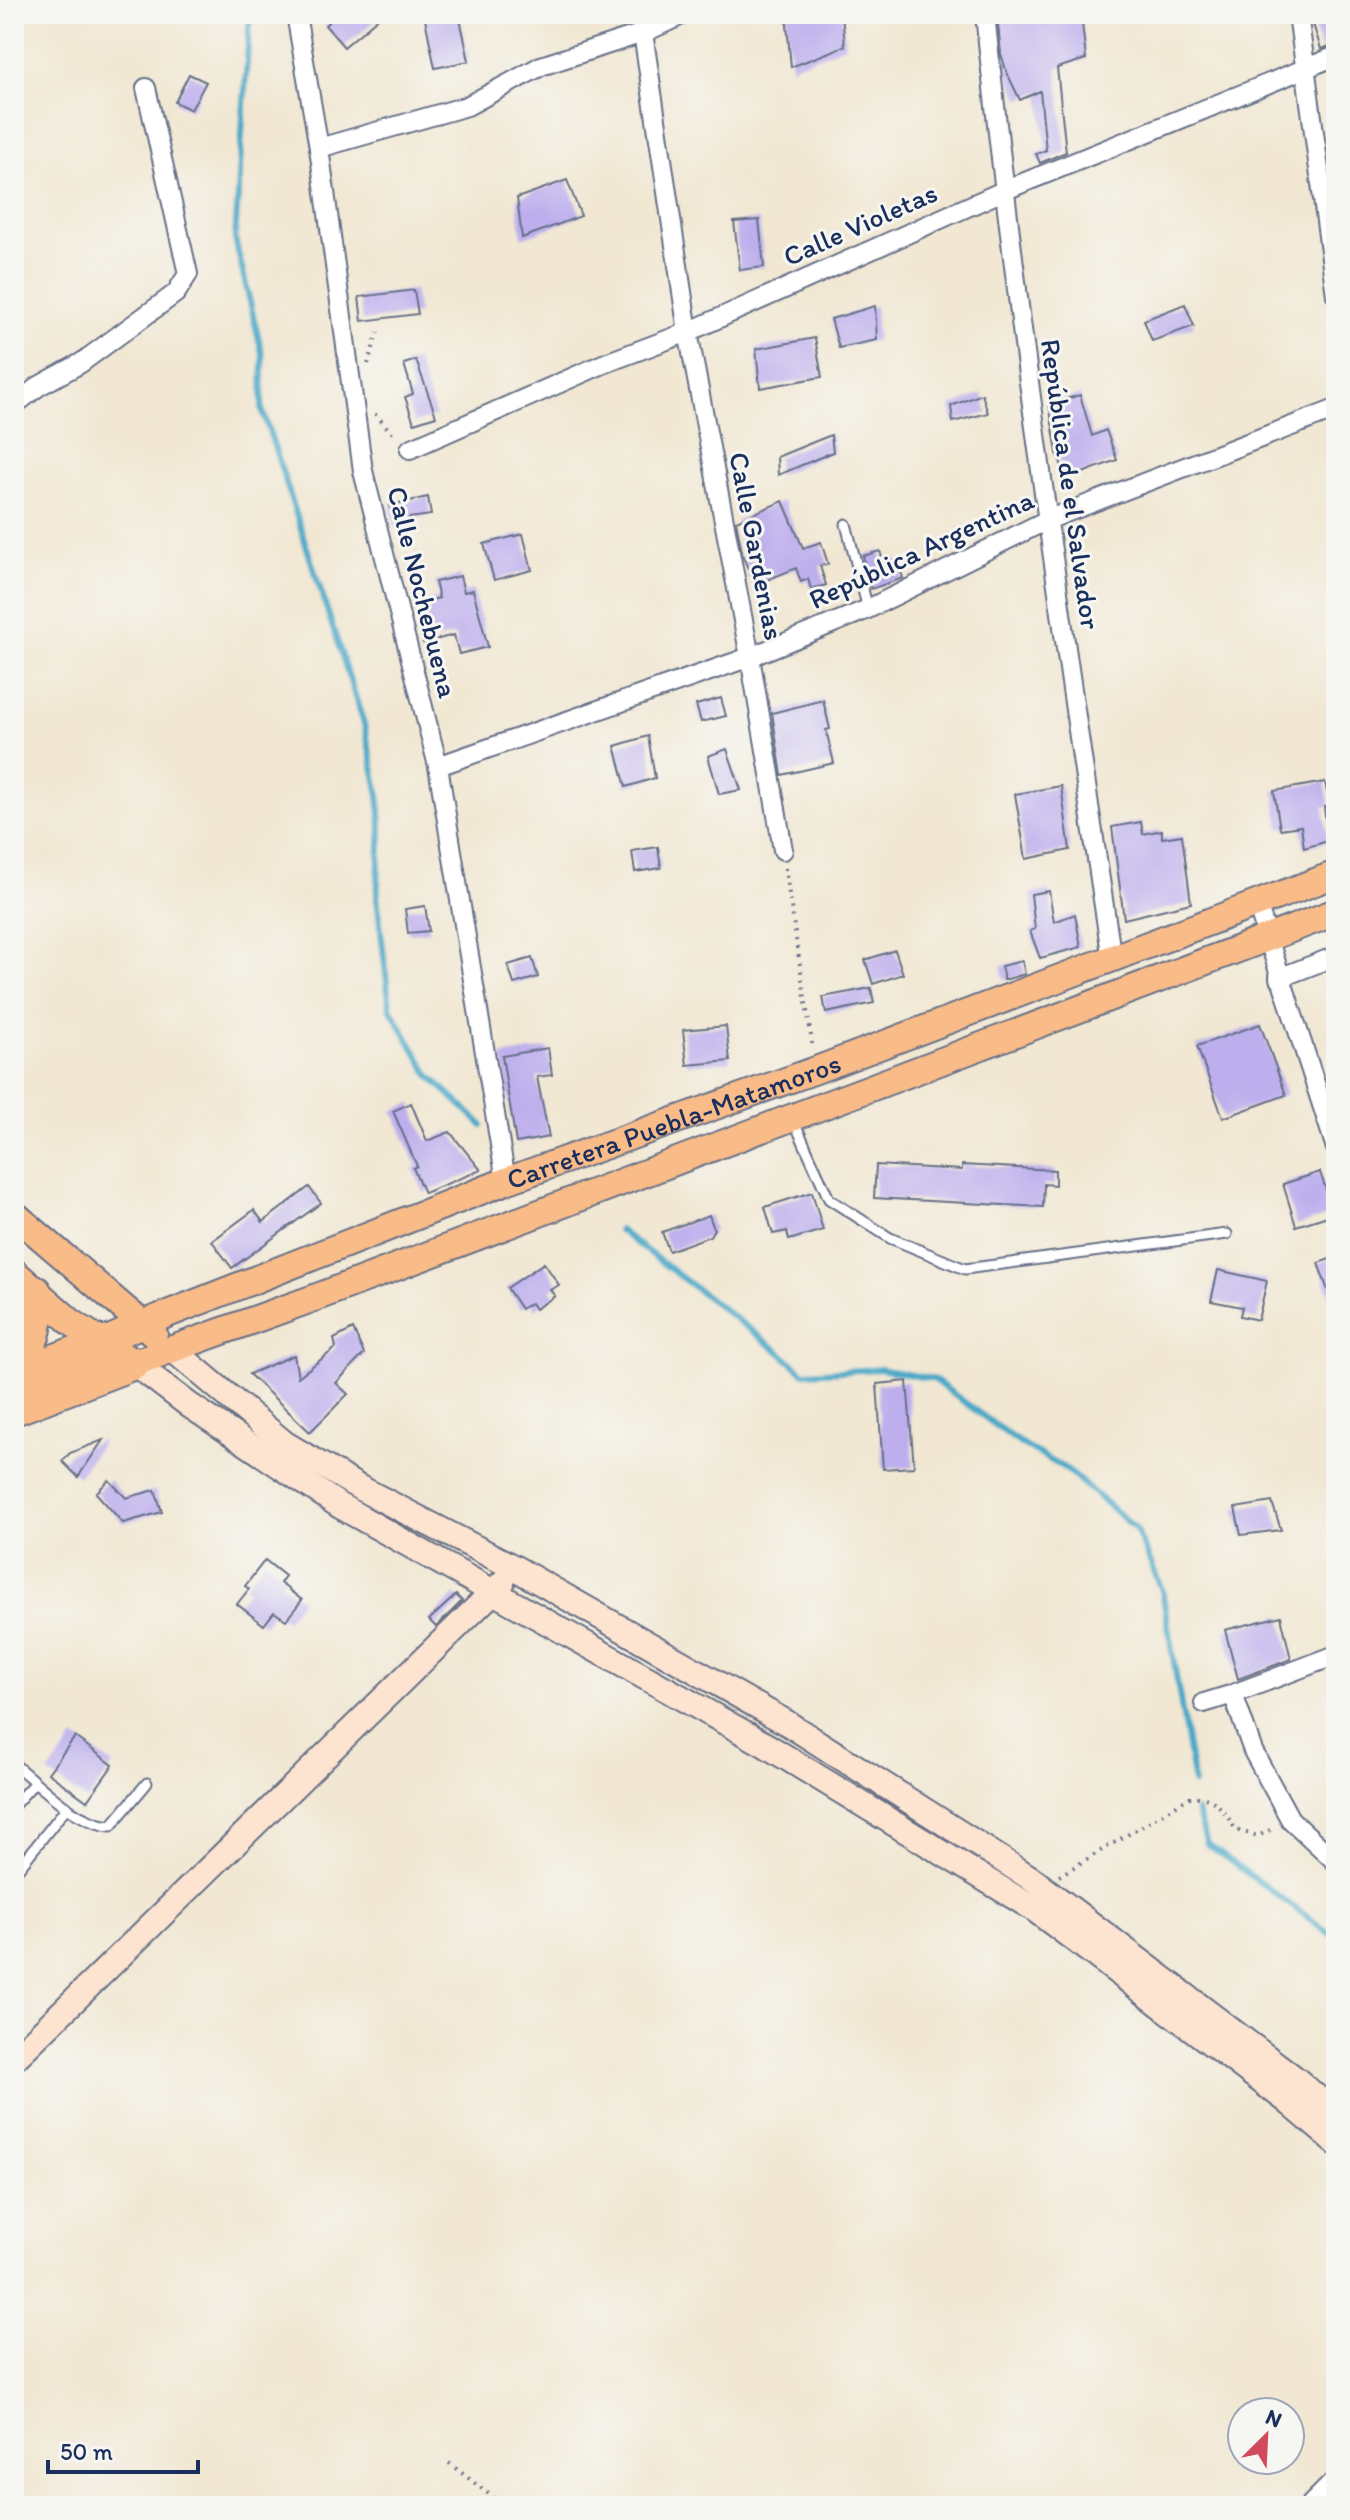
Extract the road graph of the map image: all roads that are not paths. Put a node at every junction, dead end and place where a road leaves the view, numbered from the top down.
1 (296, 14) edge
2 (684, 14) edge
3 (985, 14) edge
4 (1298, 14) edge
5 (643, 33) junction
6 (1336, 56) edge
7 (1305, 68) junction
8 (146, 88) dead end
9 (319, 148) junction
10 (1003, 191) junction
11 (1336, 295) edge
12 (688, 332) junction
13 (14, 405) edge
14 (1336, 409) edge
15 (410, 449) road end
16 (1047, 520) junction
17 (846, 524) dead end
18 (868, 609) junction
19 (750, 657) junction
20 (438, 766) junction
21 (783, 850) road end
22 (1336, 874) edge
23 (1257, 904) junction
24 (1336, 912) edge
25 (1267, 937) junction
26 (1336, 956) edge
27 (1112, 960) junction
28 (1279, 978) junction
29 (793, 1118) junction
30 (1336, 1148) edge
31 (506, 1181) junction
32 (14, 1214) edge
33 (1227, 1234) dead end
34 (50, 1245) junction
35 (23, 1281) edge
36 (142, 1324) junction
37 (103, 1342) junction
38 (172, 1349) junction
39 (134, 1363) junction
40 (14, 1369) edge
41 (14, 1376) edge
42 (243, 1408) junction
43 (14, 1409) edge
44 (227, 1431) junction
45 (515, 1568) junction
46 (494, 1594) junction
47 (1336, 1655) edge
48 (1233, 1694) junction
49 (1204, 1703) dead end
50 (14, 1764) edge
51 (35, 1782) junction
52 (147, 1783) dead end
53 (14, 1805) edge
54 (67, 1807) junction
55 (1336, 1862) edge
56 (14, 1874) edge
57 (14, 2059) edge
58 (1336, 2114) edge
59 (1336, 2143) edge
60 (1336, 2479) edge
61 (1309, 2506) edge

1 - 9 street, Calle Nochebuena
2 - 5 street
3 - 10 street, República de el Salvador
4 - 7 street
5 - 9 street
5 - 12 street, Calle Gardenias
6 - 7 street, Calle Violetas
7 - 10 street, Calle Violetas
7 - 11 street
8 - 13 street
9 - 20 street, Calle Nochebuena
10 - 12 street, Calle Violetas
10 - 16 street, República de el Salvador
12 - 15 street, Calle Violetas
12 - 19 street, Calle Gardenias
14 - 16 street, República Argentina
16 - 18 street, República Argentina
16 - 27 street, República de el Salvador
17 - 18 lane
18 - 19 street, República Argentina
19 - 20 street, República Argentina
19 - 21 street, Calle Gardenias
20 - 31 street, Calle Nochebuena
22 - 23 main road, Carretera Puebla-Matamoros
23 - 25 street
23 - 27 main road, Carretera Puebla-Matamoros
24 - 25 main road, Carretera Puebla-Matamoros
25 - 28 street
25 - 29 main road, Carretera Puebla-Matamoros
26 - 28 street
27 - 31 main road, Carretera Puebla-Matamoros
28 - 30 street
29 - 33 lane
29 - 38 main road, Carretera Puebla-Matamoros
31 - 36 main road, Carretera Puebla-Matamoros
32 - 34 main road
34 - 35 main road
34 - 36 main road
35 - 37 main road
35 - 40 highway
36 - 37 main road, Carretera Puebla-Matamoros
36 - 38 main road
37 - 39 main road
37 - 41 highway, Carretera Puebla-Matamoros
38 - 39 main road, Carretera Puebla-Matamoros
38 - 42 street
39 - 43 highway, Carretera Puebla-Matamoros
39 - 44 street
42 - 44 street
42 - 45 street
44 - 46 street
45 - 46 street
45 - 58 street
46 - 57 street
46 - 59 street
47 - 48 street
48 - 49 street
48 - 55 street
50 - 51 lane
51 - 53 lane
51 - 54 lane
52 - 54 lane
54 - 56 lane
60 - 61 street

